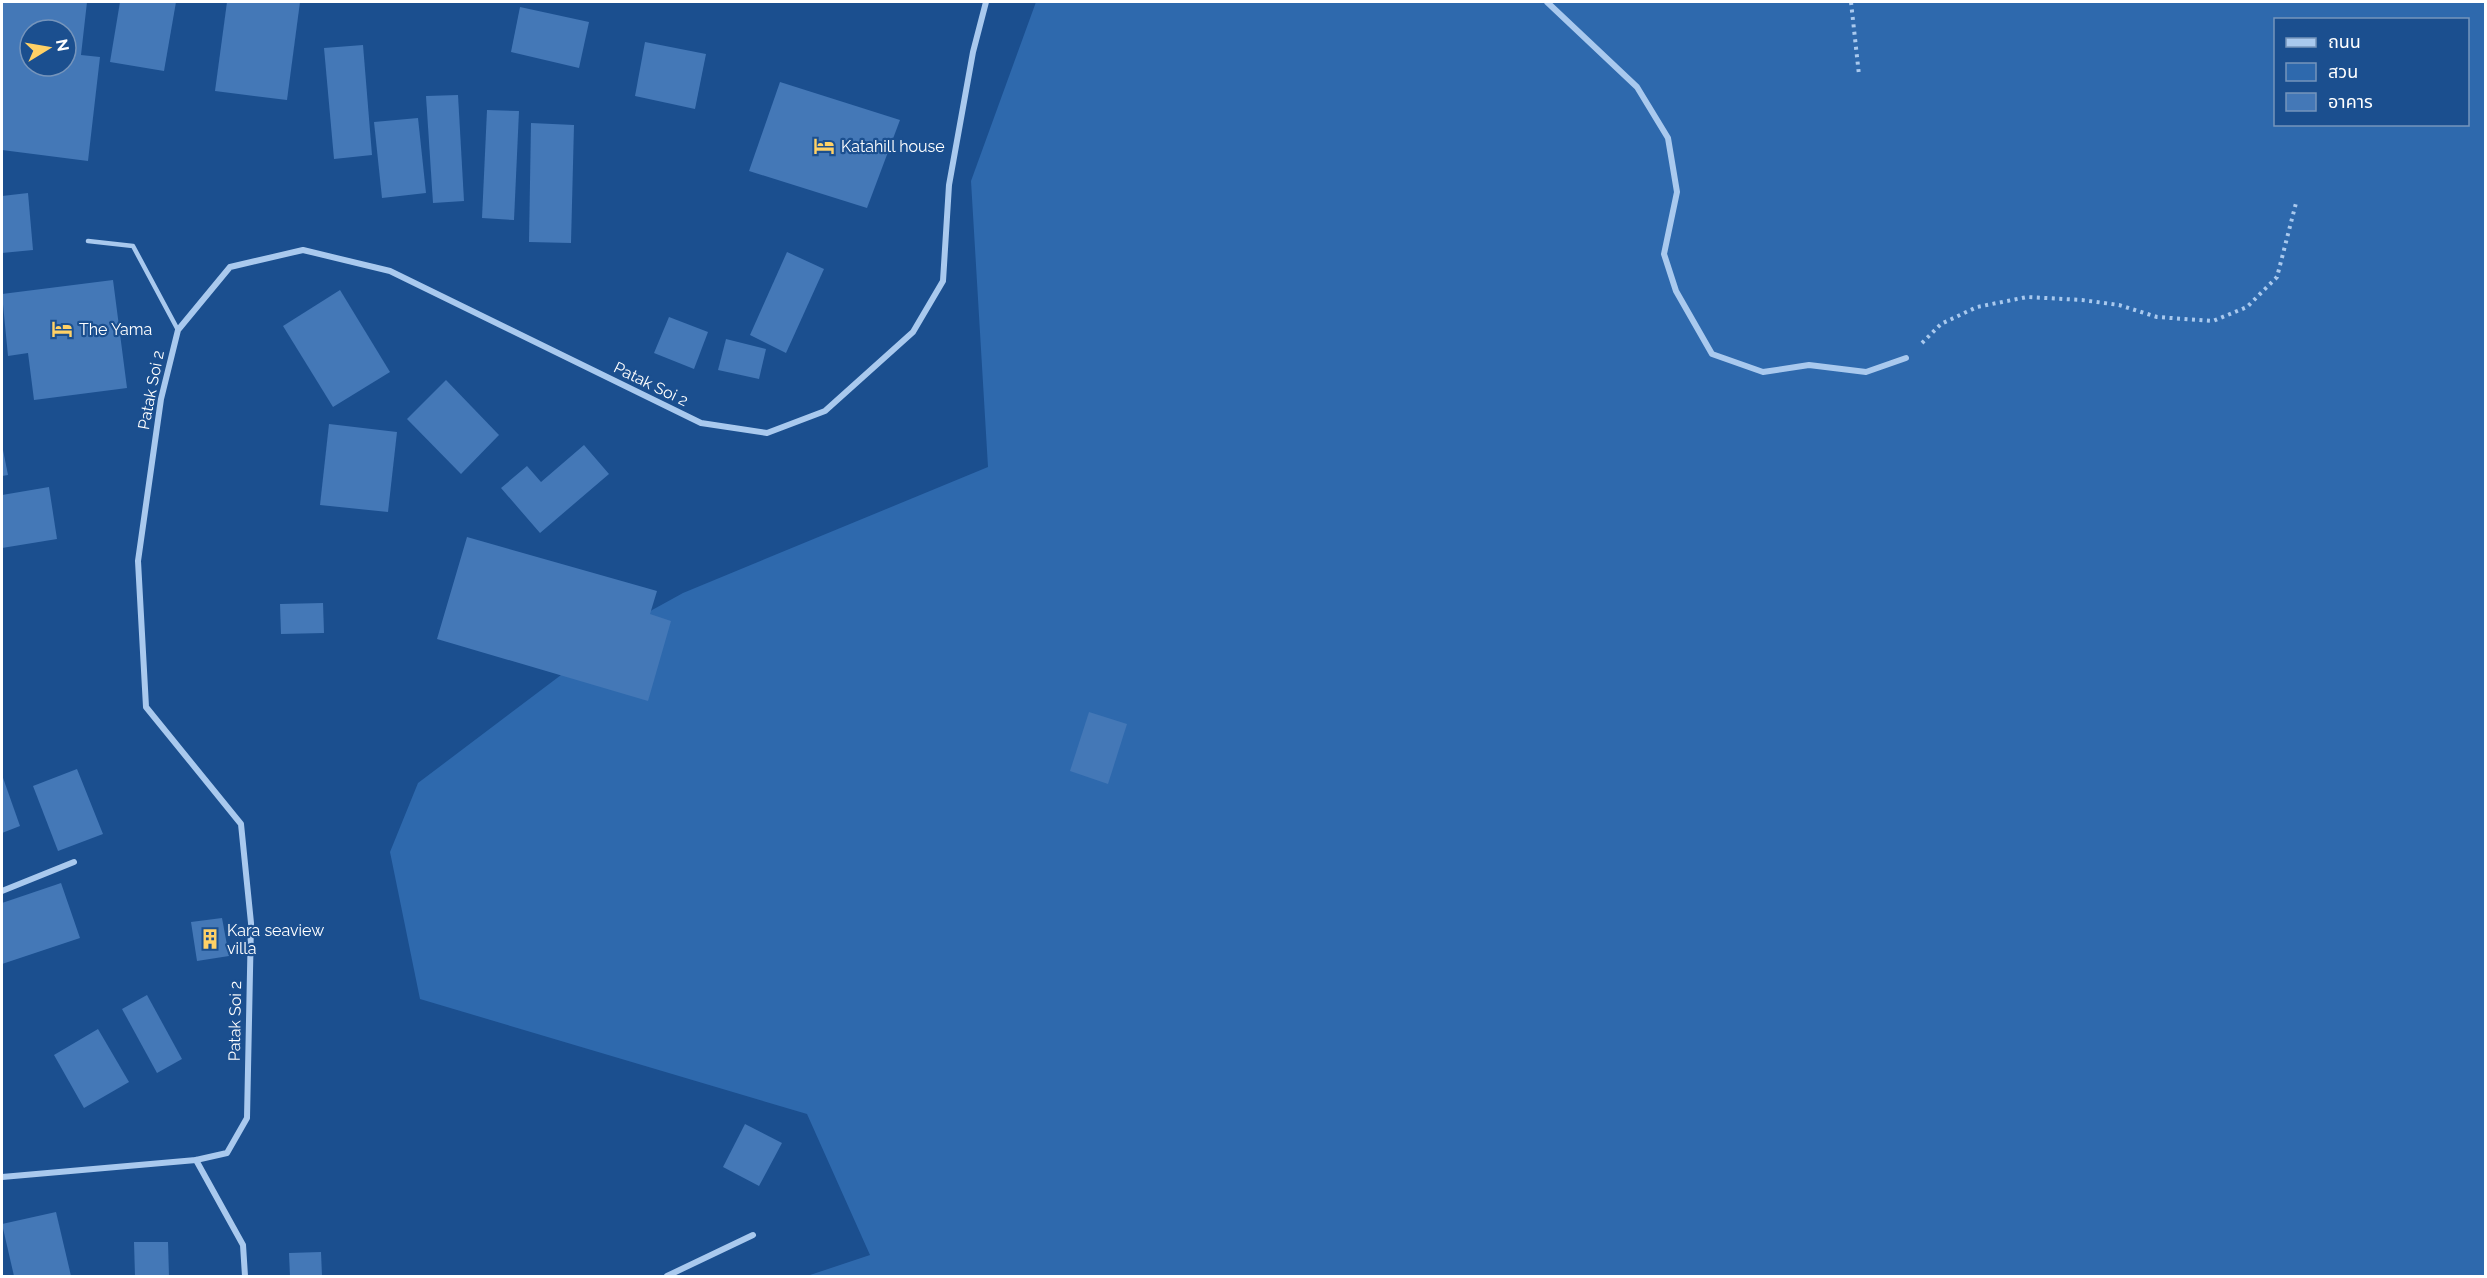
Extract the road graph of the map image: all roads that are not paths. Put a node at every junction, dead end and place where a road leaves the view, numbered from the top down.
1 (986, 2) edge
2 (1547, 2) edge
3 (88, 241) dead end
4 (178, 330) junction
5 (1906, 358) road end
6 (74, 862) dead end
7 (2, 891) edge
8 (196, 1160) junction
9 (2, 1177) edge
10 (753, 1235) dead end
11 (245, 1276) edge
12 (668, 1276) edge

1 - 4 street, Patak Soi 2
2 - 5 street
3 - 4 lane
4 - 8 street, Patak Soi 2
6 - 7 street
8 - 9 street, Patak Soi 2
8 - 11 street
10 - 12 street

